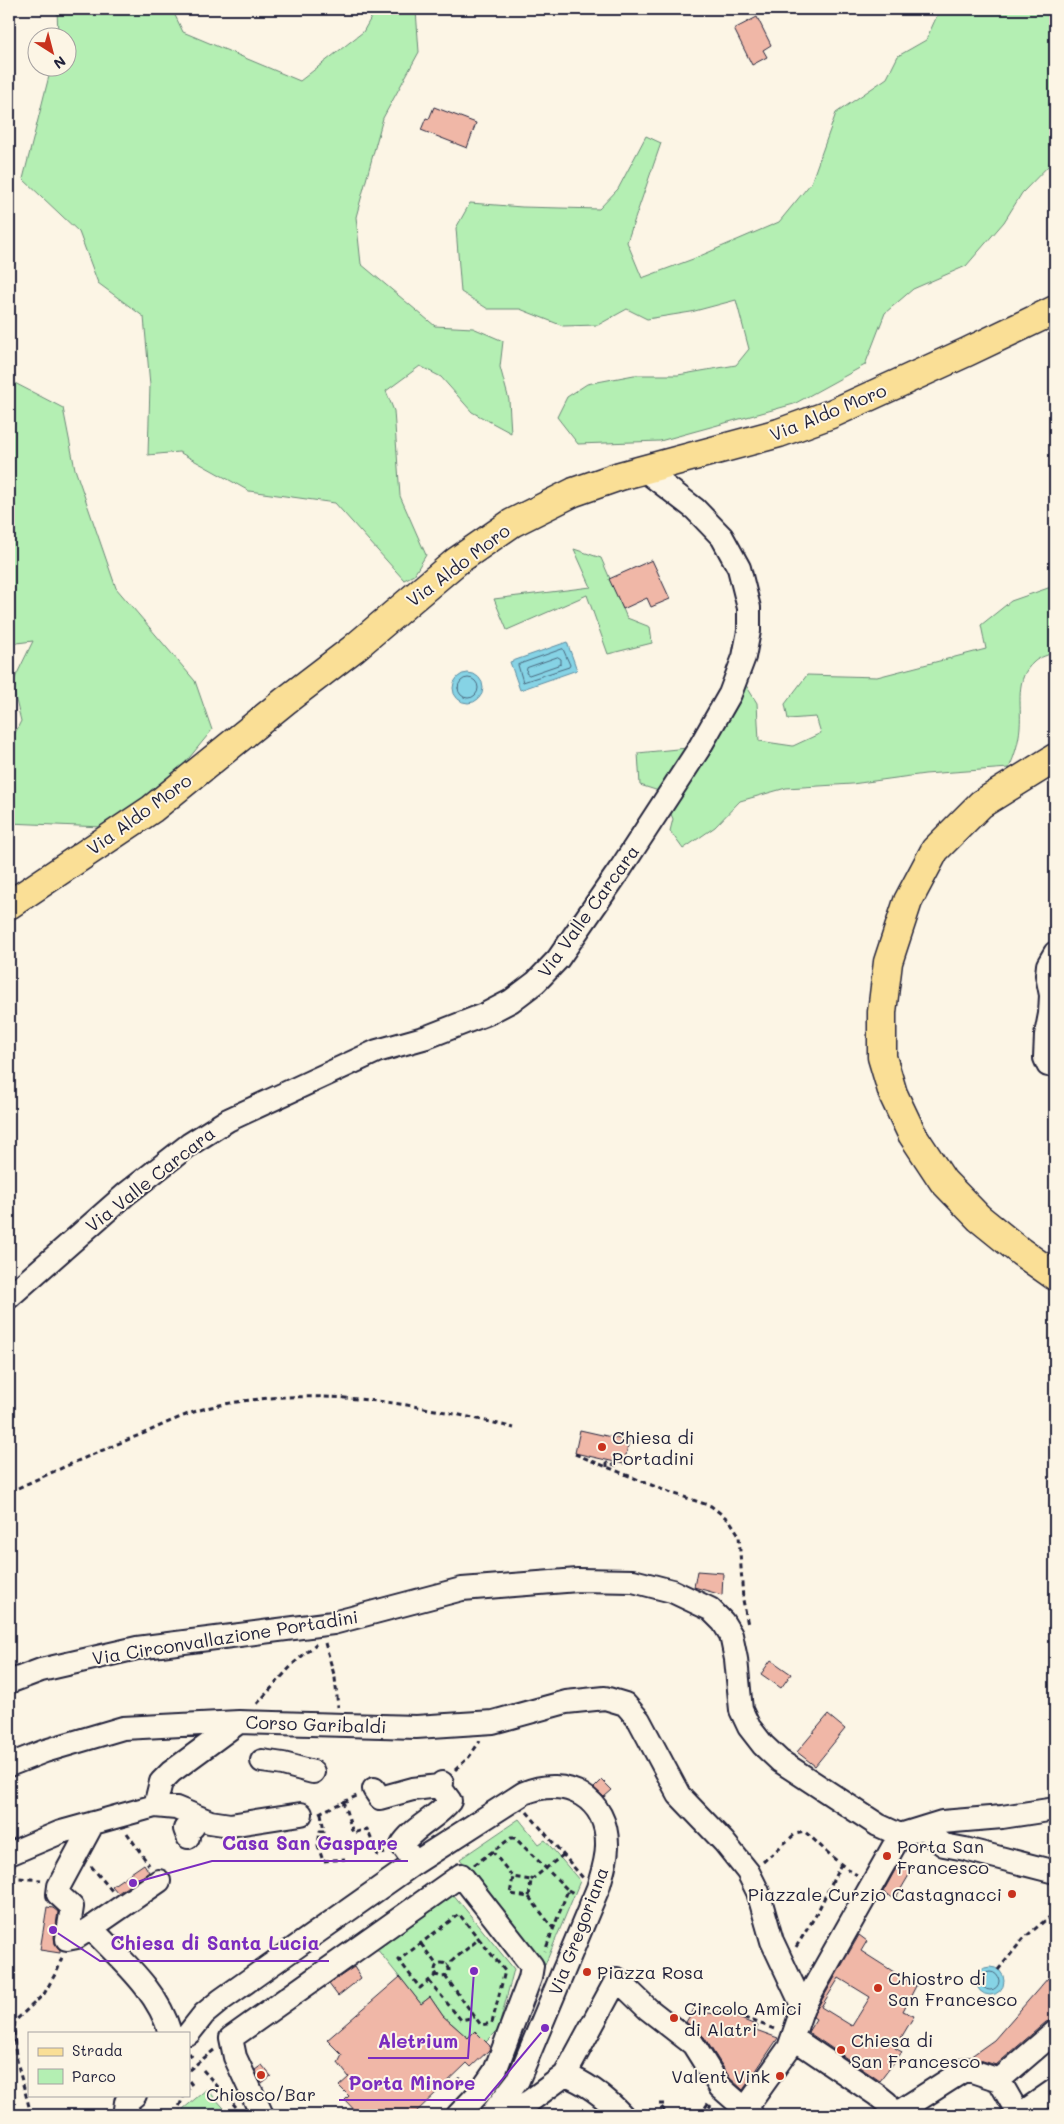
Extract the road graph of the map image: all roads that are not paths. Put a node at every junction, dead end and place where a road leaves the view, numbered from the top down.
1 (1055, 310) edge
2 (644, 469) junction
3 (1055, 758) edge
4 (9, 905) edge
5 (1055, 953) edge
6 (1055, 1066) edge
7 (1055, 1276) edge
8 (9, 1297) edge
9 (9, 1682) edge
10 (245, 1716) junction
11 (262, 1761) dead end
12 (9, 1764) edge
13 (313, 1772) dead end
14 (374, 1789) road end
15 (155, 1806) junction
16 (1055, 1808) edge
17 (311, 1814) road end
18 (110, 1823) junction
19 (935, 1826) junction
20 (900, 1835) junction
21 (10, 1861) edge
22 (414, 1863) junction
23 (1055, 1872) edge
24 (159, 1881) dead end
25 (91, 1928) junction
26 (803, 2007) junction
27 (170, 2032) edge
28 (190, 2032) edge
29 (1055, 2032) edge
30 (789, 2035) junction
31 (564, 2075) junction
32 (999, 2080) junction
33 (1055, 2090) edge
34 (134, 2096) edge
35 (612, 2112) edge
36 (251, 2114) edge
37 (746, 2114) edge
38 (130, 2115) edge
39 (458, 2115) edge
40 (491, 2115) edge
41 (511, 2115) edge
42 (892, 2115) edge
43 (1019, 2115) edge

1 - 2 main road, Via Aldo Moro
2 - 4 main road, Via Aldo Moro
2 - 8 street, Via Valle Carcara
3 - 7 main road
5 - 6 street
9 - 20 street, Via Circonvallazione Portadini
10 - 12 street, Corso Garibaldi
10 - 15 street
10 - 26 street, Corso Garibaldi
11 - 13 street
14 - 22 street
15 - 17 street
15 - 18 street
16 - 19 street
18 - 21 street
18 - 25 street
19 - 20 street
19 - 23 street
20 - 26 street
22 - 28 street, Via Gregoriana
22 - 40 street, Via Gregoriana
24 - 25 street
25 - 27 street
26 - 30 street
29 - 32 street
30 - 37 street
30 - 42 street
31 - 35 street
31 - 37 street
31 - 41 street
32 - 42 street
32 - 43 street
33 - 43 street
34 - 38 street
36 - 39 street

